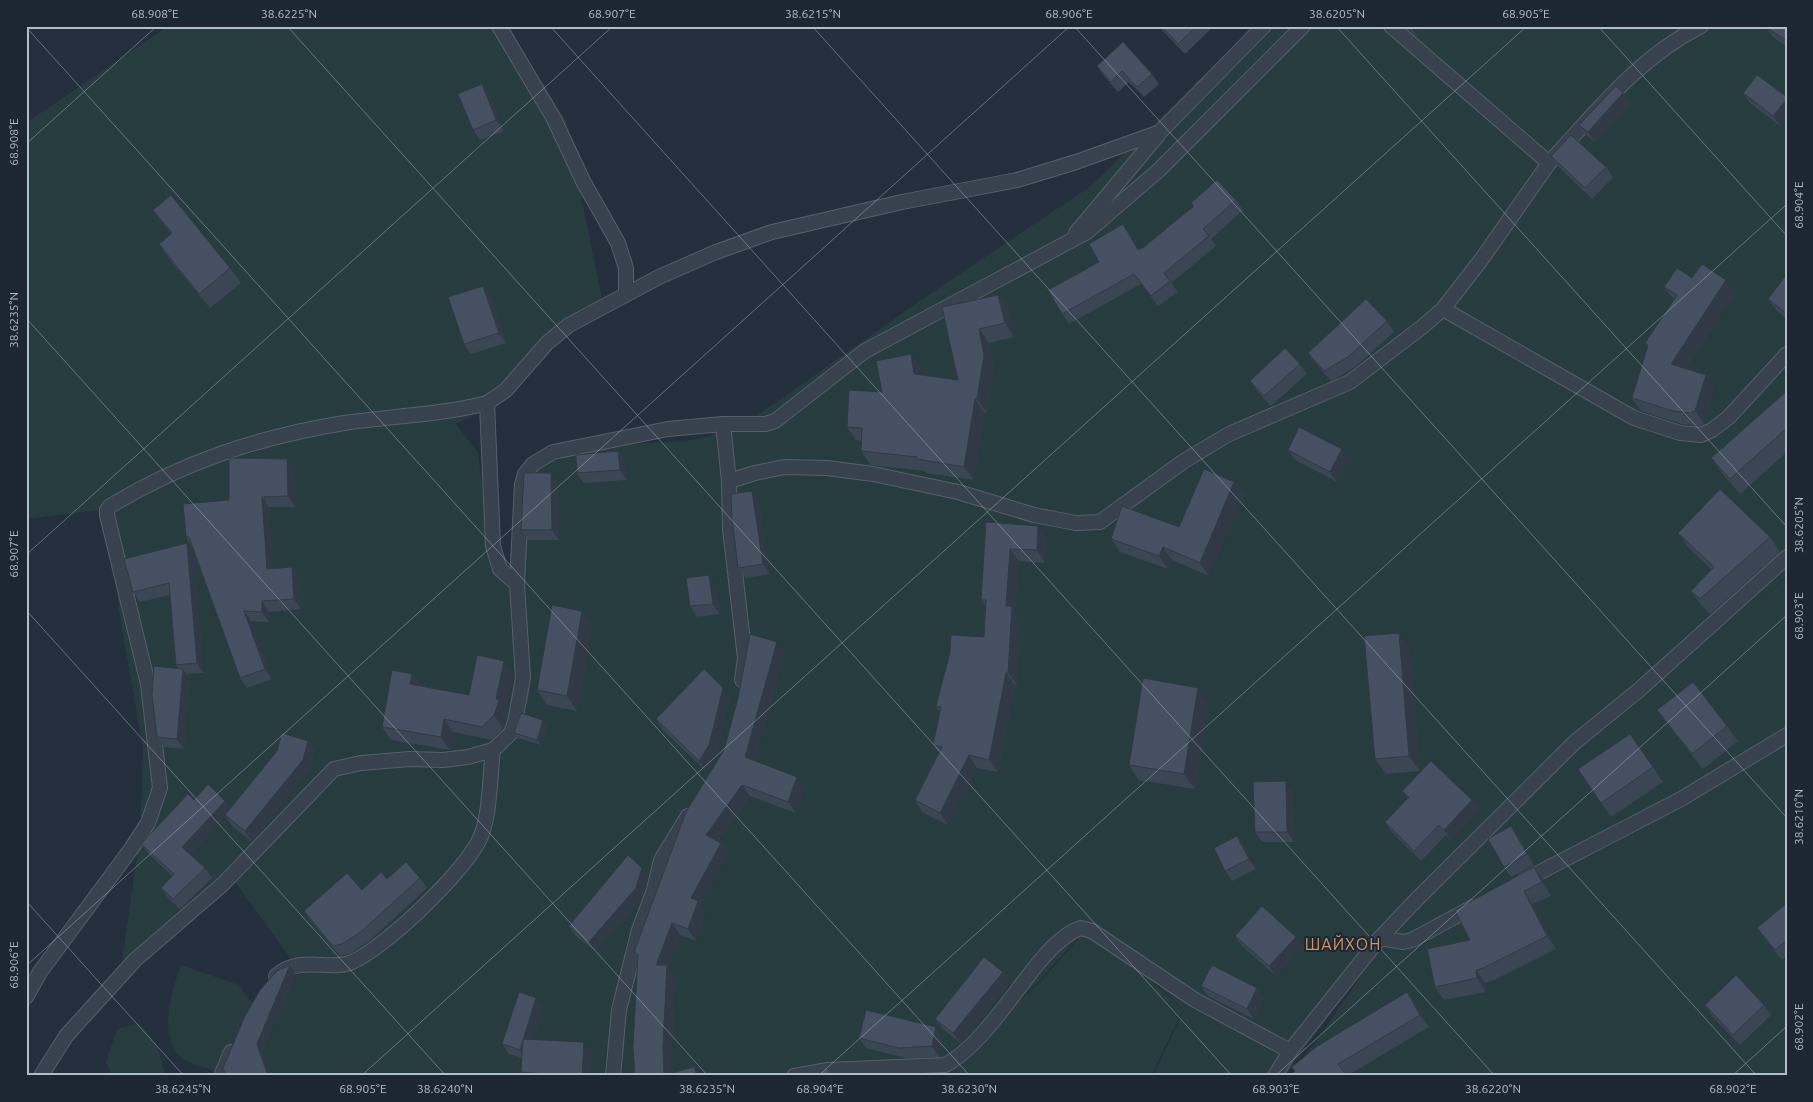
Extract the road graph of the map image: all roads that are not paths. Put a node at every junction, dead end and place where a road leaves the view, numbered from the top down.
1 (500, 26) edge
2 (1264, 26) edge
3 (1304, 26) edge
4 (1391, 26) edge
5 (1701, 26) edge
6 (1160, 132) junction
7 (1549, 163) junction
8 (1068, 242) junction
9 (626, 294) junction
10 (1443, 309) junction
11 (1787, 354) edge
12 (487, 403) junction
13 (723, 424) junction
14 (728, 481) junction
15 (1787, 557) edge
16 (517, 584) junction
17 (739, 697) edge
18 (1787, 735) edge
19 (493, 750) junction
20 (694, 807) edge
21 (1512, 886) edge
22 (1483, 902) edge
23 (1380, 938) junction
24 (264, 989) edge
25 (26, 997) edge
26 (239, 1035) edge
27 (1290, 1051) junction
28 (41, 1076) edge
29 (221, 1076) edge
30 (614, 1076) edge
31 (794, 1076) edge
32 (1276, 1076) edge

1 - 9 lane
2 - 6 lane
3 - 8 lane
4 - 7 lane
5 - 7 lane
6 - 8 lane
6 - 9 lane
7 - 10 lane
8 - 13 lane
9 - 12 lane
10 - 11 lane
10 - 14 lane
12 - 16 lane
12 - 25 lane
13 - 14 lane
13 - 16 lane
14 - 17 lane
15 - 23 lane
16 - 19 lane
18 - 21 lane
19 - 24 lane
19 - 28 lane
20 - 30 lane
22 - 23 lane
23 - 27 lane
26 - 29 lane
27 - 31 lane
27 - 32 lane

